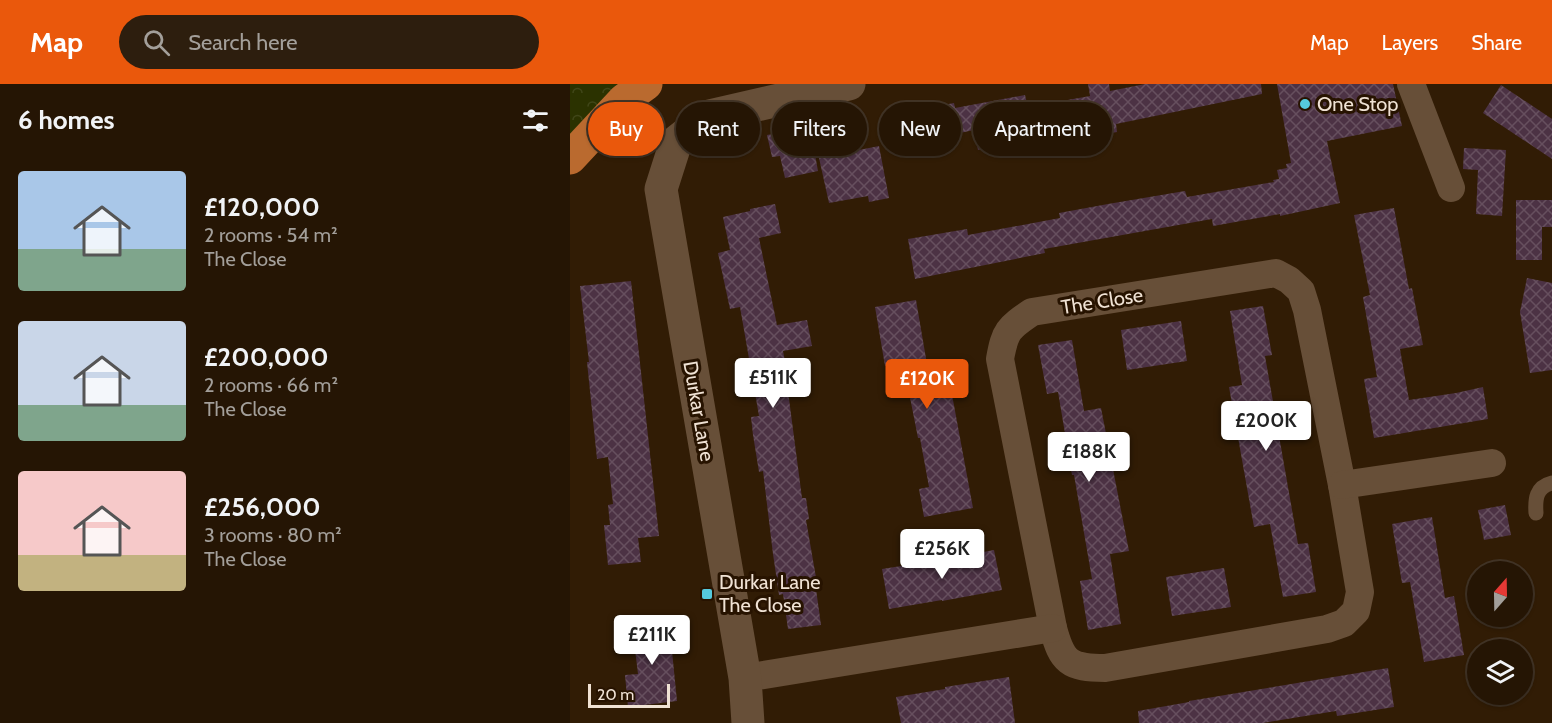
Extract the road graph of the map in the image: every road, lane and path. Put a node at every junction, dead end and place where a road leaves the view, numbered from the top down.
1 (646, 84) edge
2 (849, 84) edge
3 (1411, 84) edge
4 (570, 158) edge
5 (1451, 188) dead end
6 (1492, 463) dead end
7 (1552, 483) edge
8 (1342, 485) junction
9 (1536, 513) dead end
10 (1053, 628) junction
11 (745, 678) junction
12 (748, 723) edge

1 - 4 highway
2 - 11 street, Durkar Lane
3 - 5 street
6 - 8 street
7 - 9 lane
8 - 10 street, The Close
8 - 10 street, The Close
10 - 11 street
11 - 12 street, Durkar Lane

